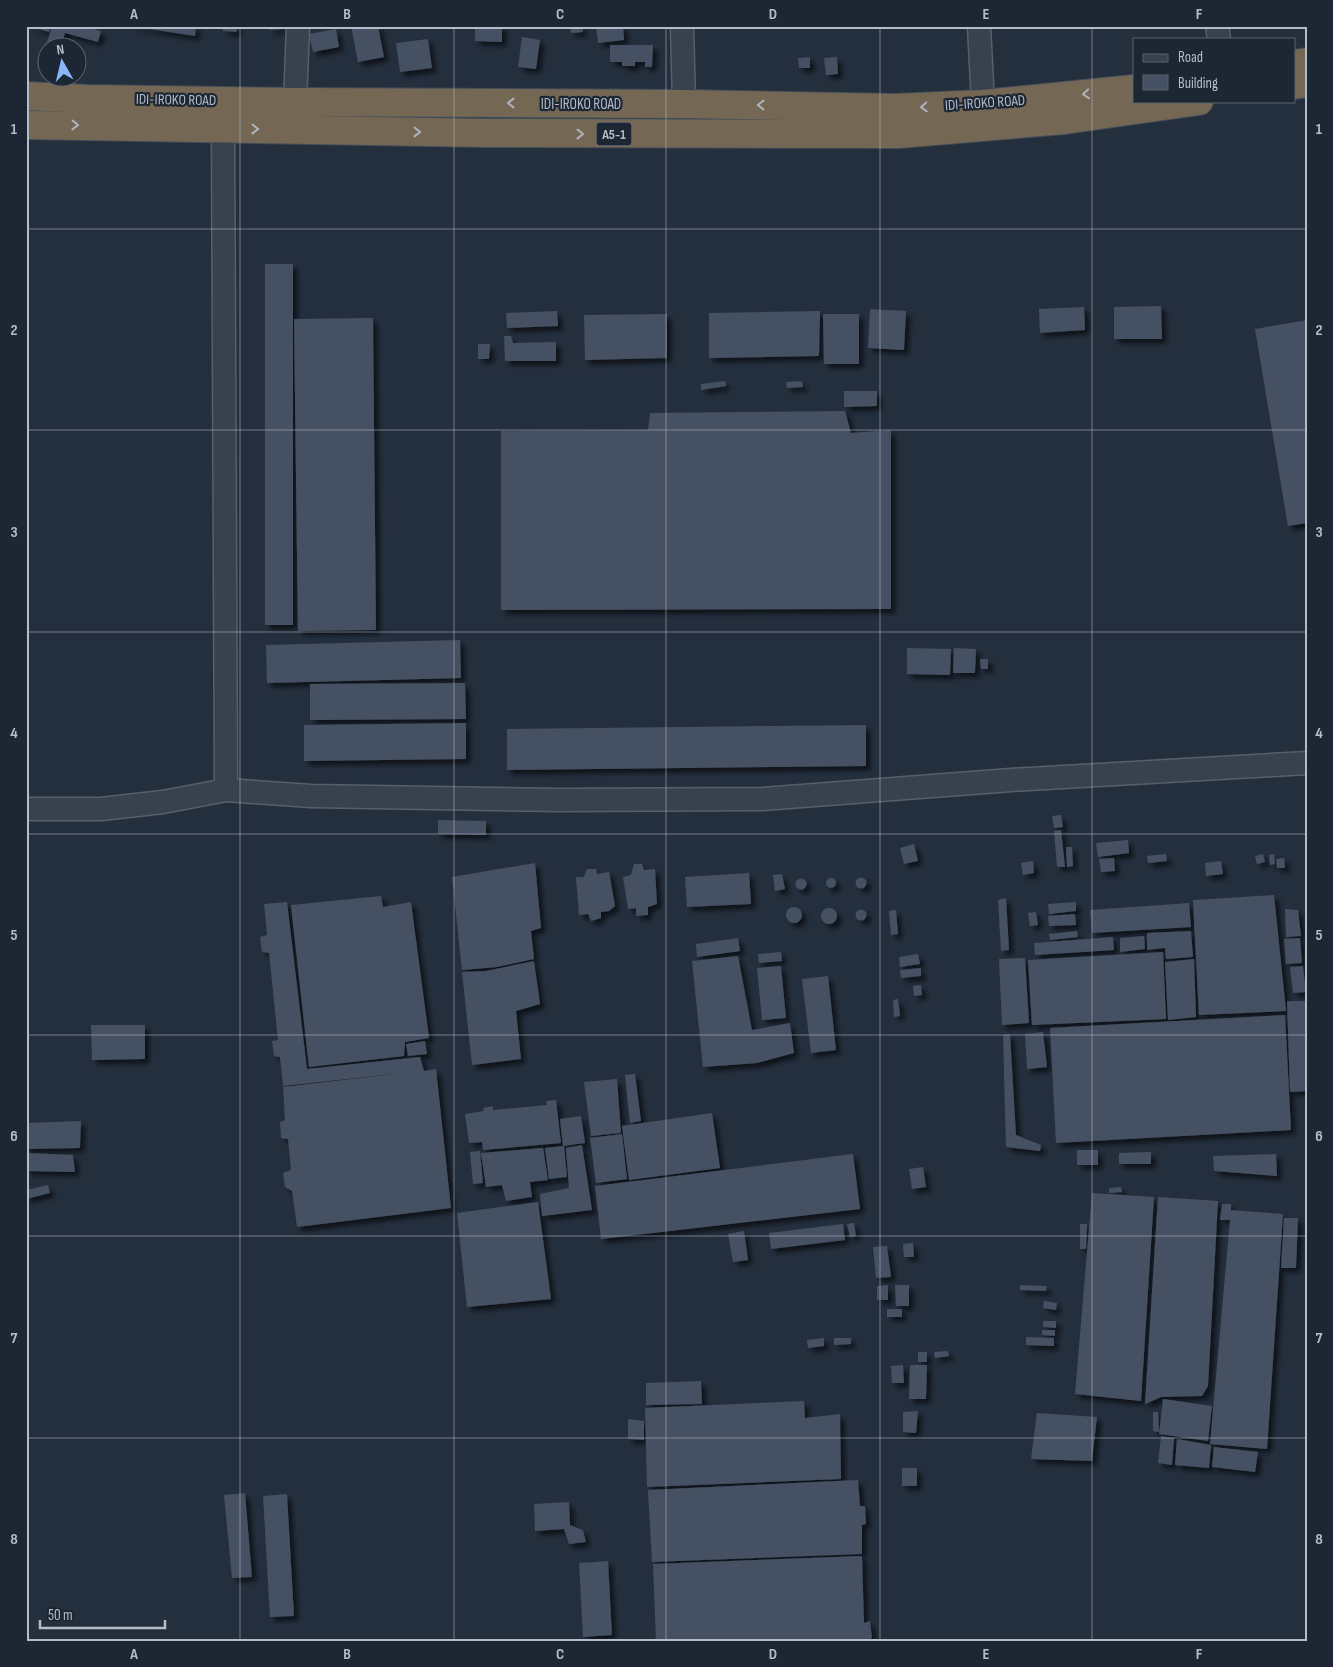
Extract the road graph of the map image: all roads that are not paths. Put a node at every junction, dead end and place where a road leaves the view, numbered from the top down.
1 (298, 26) edge
2 (682, 26) edge
3 (979, 26) edge
4 (1133, 89) edge
5 (26, 96) edge
6 (226, 100) junction
7 (295, 102) junction
8 (1192, 102) edge
9 (684, 104) junction
10 (983, 104) junction
11 (26, 124) edge
12 (223, 129) junction
13 (1307, 763) edge
14 (226, 790) junction
15 (26, 809) edge

1 - 7 street
2 - 9 street
3 - 10 street
4 -> 10 highway, IDI-IROKO ROAD / A5-1
5 - 6 highway, IDI-IROKO ROAD / A5-1
6 - 7 highway, IDI-IROKO ROAD / A5-1
6 - 12 street
9 -> 7 highway, IDI-IROKO ROAD / A5-1
12 -> 8 highway, A5-1
10 -> 9 highway, IDI-IROKO ROAD / A5-1
11 -> 12 highway, A5-1
12 - 14 street
13 - 14 street
14 - 15 street

